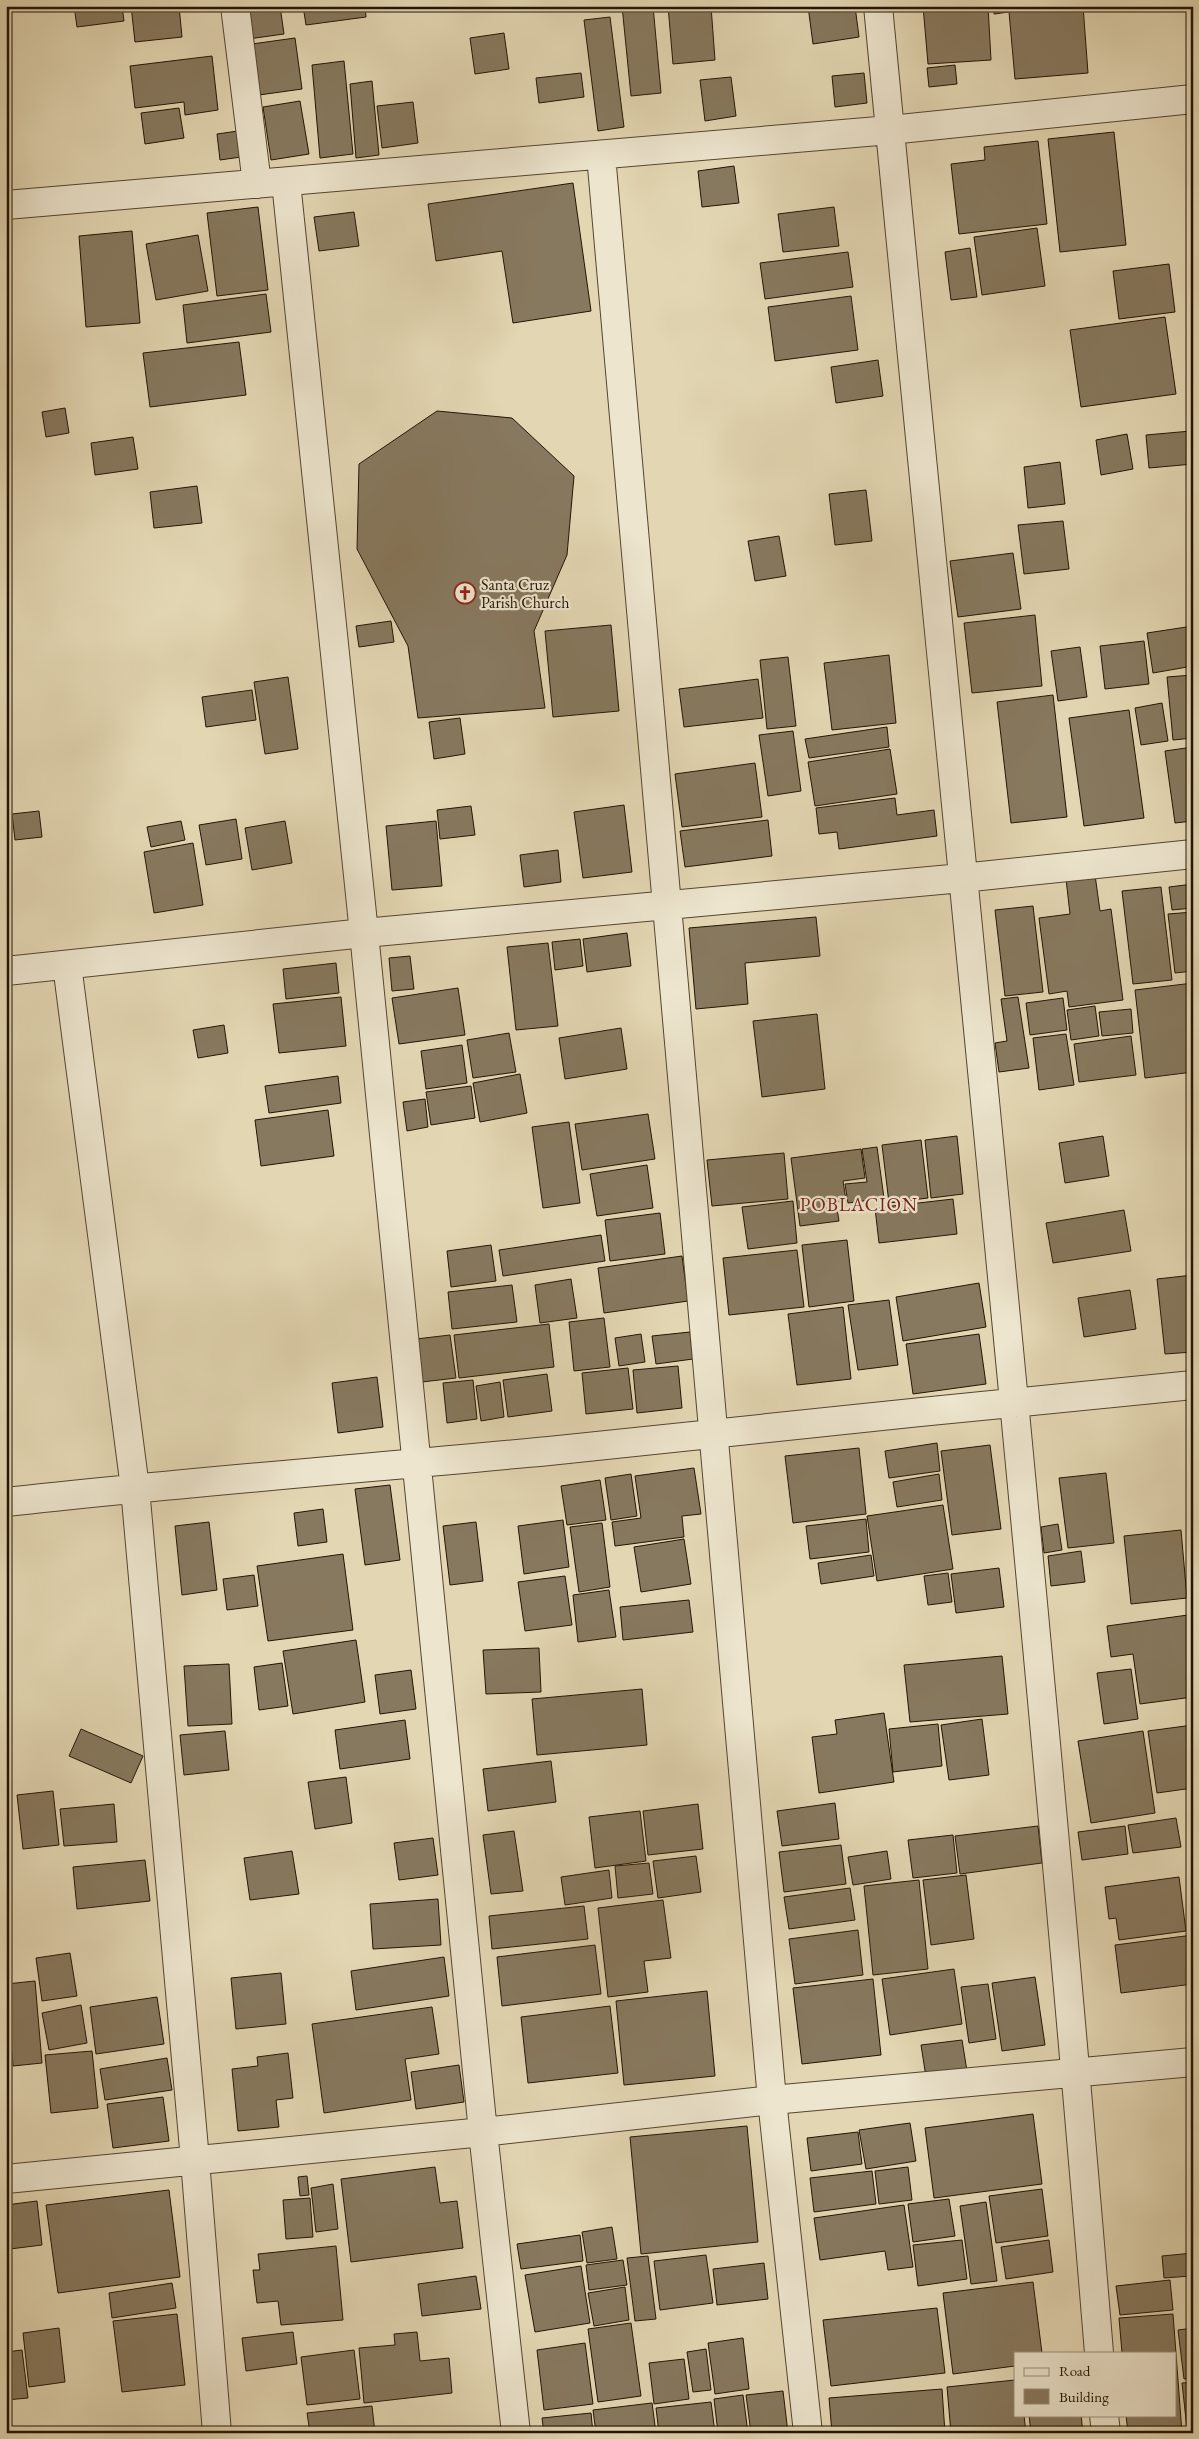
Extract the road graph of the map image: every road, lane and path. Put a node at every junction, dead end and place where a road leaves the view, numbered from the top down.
1 (235, 6) edge
2 (878, 6) edge
3 (1193, 99) edge
4 (890, 130) junction
5 (601, 155) junction
6 (286, 182) junction
7 (257, 184) junction
8 (6, 205) edge
9 (1193, 854) edge
10 (962, 878) junction
11 (667, 904) junction
12 (364, 933) junction
13 (67, 964) junction
14 (6, 971) edge
15 (1193, 1385) edge
16 (1015, 1401) junction
17 (715, 1434) junction
18 (416, 1464) junction
19 (135, 1488) junction
20 (6, 1502) edge
21 (1193, 2062) edge
22 (1076, 2072) junction
23 (772, 2100) junction
24 (484, 2132) junction
25 (195, 2160) junction
26 (6, 2179) edge
27 (1099, 2352) edge
28 (1104, 2416) edge
29 (217, 2433) edge
30 (516, 2433) edge
31 (808, 2433) edge
32 (1106, 2433) edge

1 - 7 street
2 - 4 street
3 - 4 street
4 - 5 street
4 - 10 street
5 - 6 street
5 - 11 street
6 - 7 street
6 - 12 street
7 - 8 street
9 - 10 street
10 - 11 street
10 - 16 street
11 - 12 street
11 - 17 street
12 - 13 street
12 - 18 street
13 - 14 street
13 - 19 street
15 - 16 street
16 - 17 street
16 - 22 street
17 - 18 street
17 - 23 street
18 - 19 street
18 - 24 street
19 - 20 street
19 - 25 street
21 - 22 street
22 - 23 street
22 - 27 street
23 - 24 street
23 - 31 street
24 - 25 street
24 - 30 street
25 - 26 street
25 - 29 street
28 - 32 street

